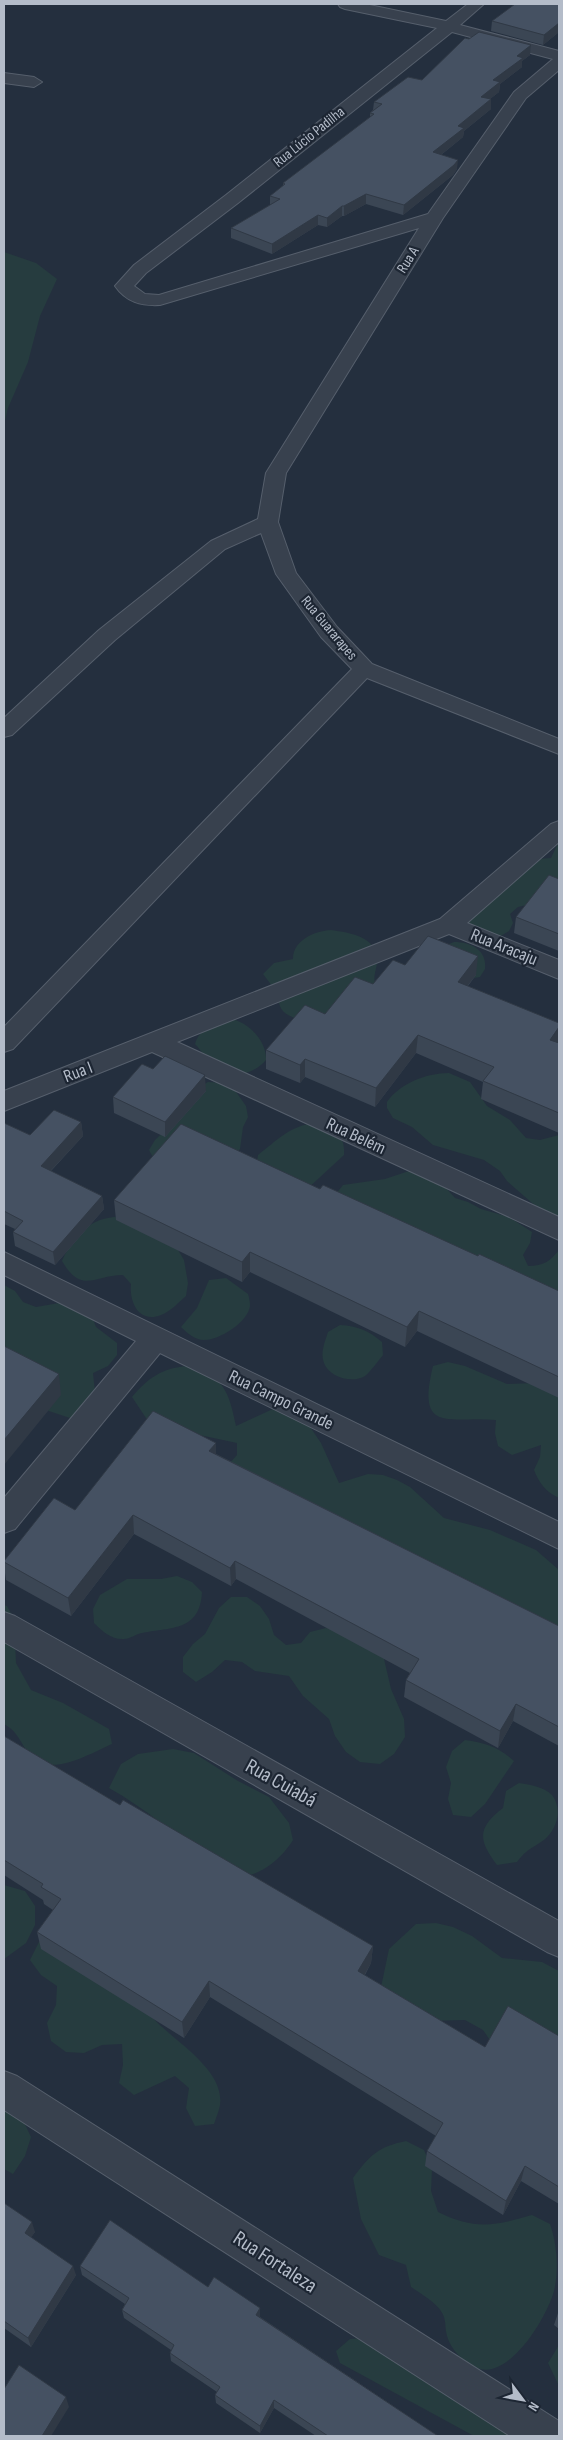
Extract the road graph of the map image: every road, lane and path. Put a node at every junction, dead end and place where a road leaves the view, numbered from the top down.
1 (345, 4) edge
2 (477, 4) edge
3 (448, 26) junction
4 (559, 56) edge
5 (559, 62) edge
6 (4, 78) edge
7 (34, 82) dead end
8 (434, 218) junction
9 (276, 473) joint
10 (268, 522) junction
11 (364, 669) junction
12 (4, 730) edge
13 (559, 747) edge
14 (559, 829) edge
15 (449, 925) junction
16 (559, 970) edge
17 (153, 1042) junction
18 (4, 1043) edge
19 (4, 1101) edge
20 (559, 1229) edge
21 (4, 1262) edge
22 (155, 1338) junction
23 (4, 1520) edge
24 (559, 1536) edge
25 (4, 1626) edge
26 (559, 1940) edge
27 (4, 2089) edge
28 (546, 2436) edge

1 - 3 street
2 - 3 street, Rua Lúcio Padilha
3 - 4 street
3 - 8 street, Rua Lúcio Padilha
5 - 8 street, Rua A
6 - 7 street
8 - 9 street, Rua A
9 - 10 street, Rua Guararapes
10 - 11 street, Rua Guararapes
10 - 12 street
11 - 13 street, Rua Guararapes
11 - 18 street
14 - 15 street, Rua I
15 - 16 street, Rua Aracaju
15 - 17 street, Rua I
17 - 19 street, Rua I
17 - 20 street, Rua Belém
21 - 22 street, Rua Campo Grande
22 - 23 street
22 - 24 street, Rua Campo Grande
25 - 26 street, Rua Cuiabá
27 - 28 street, Rua Fortaleza

